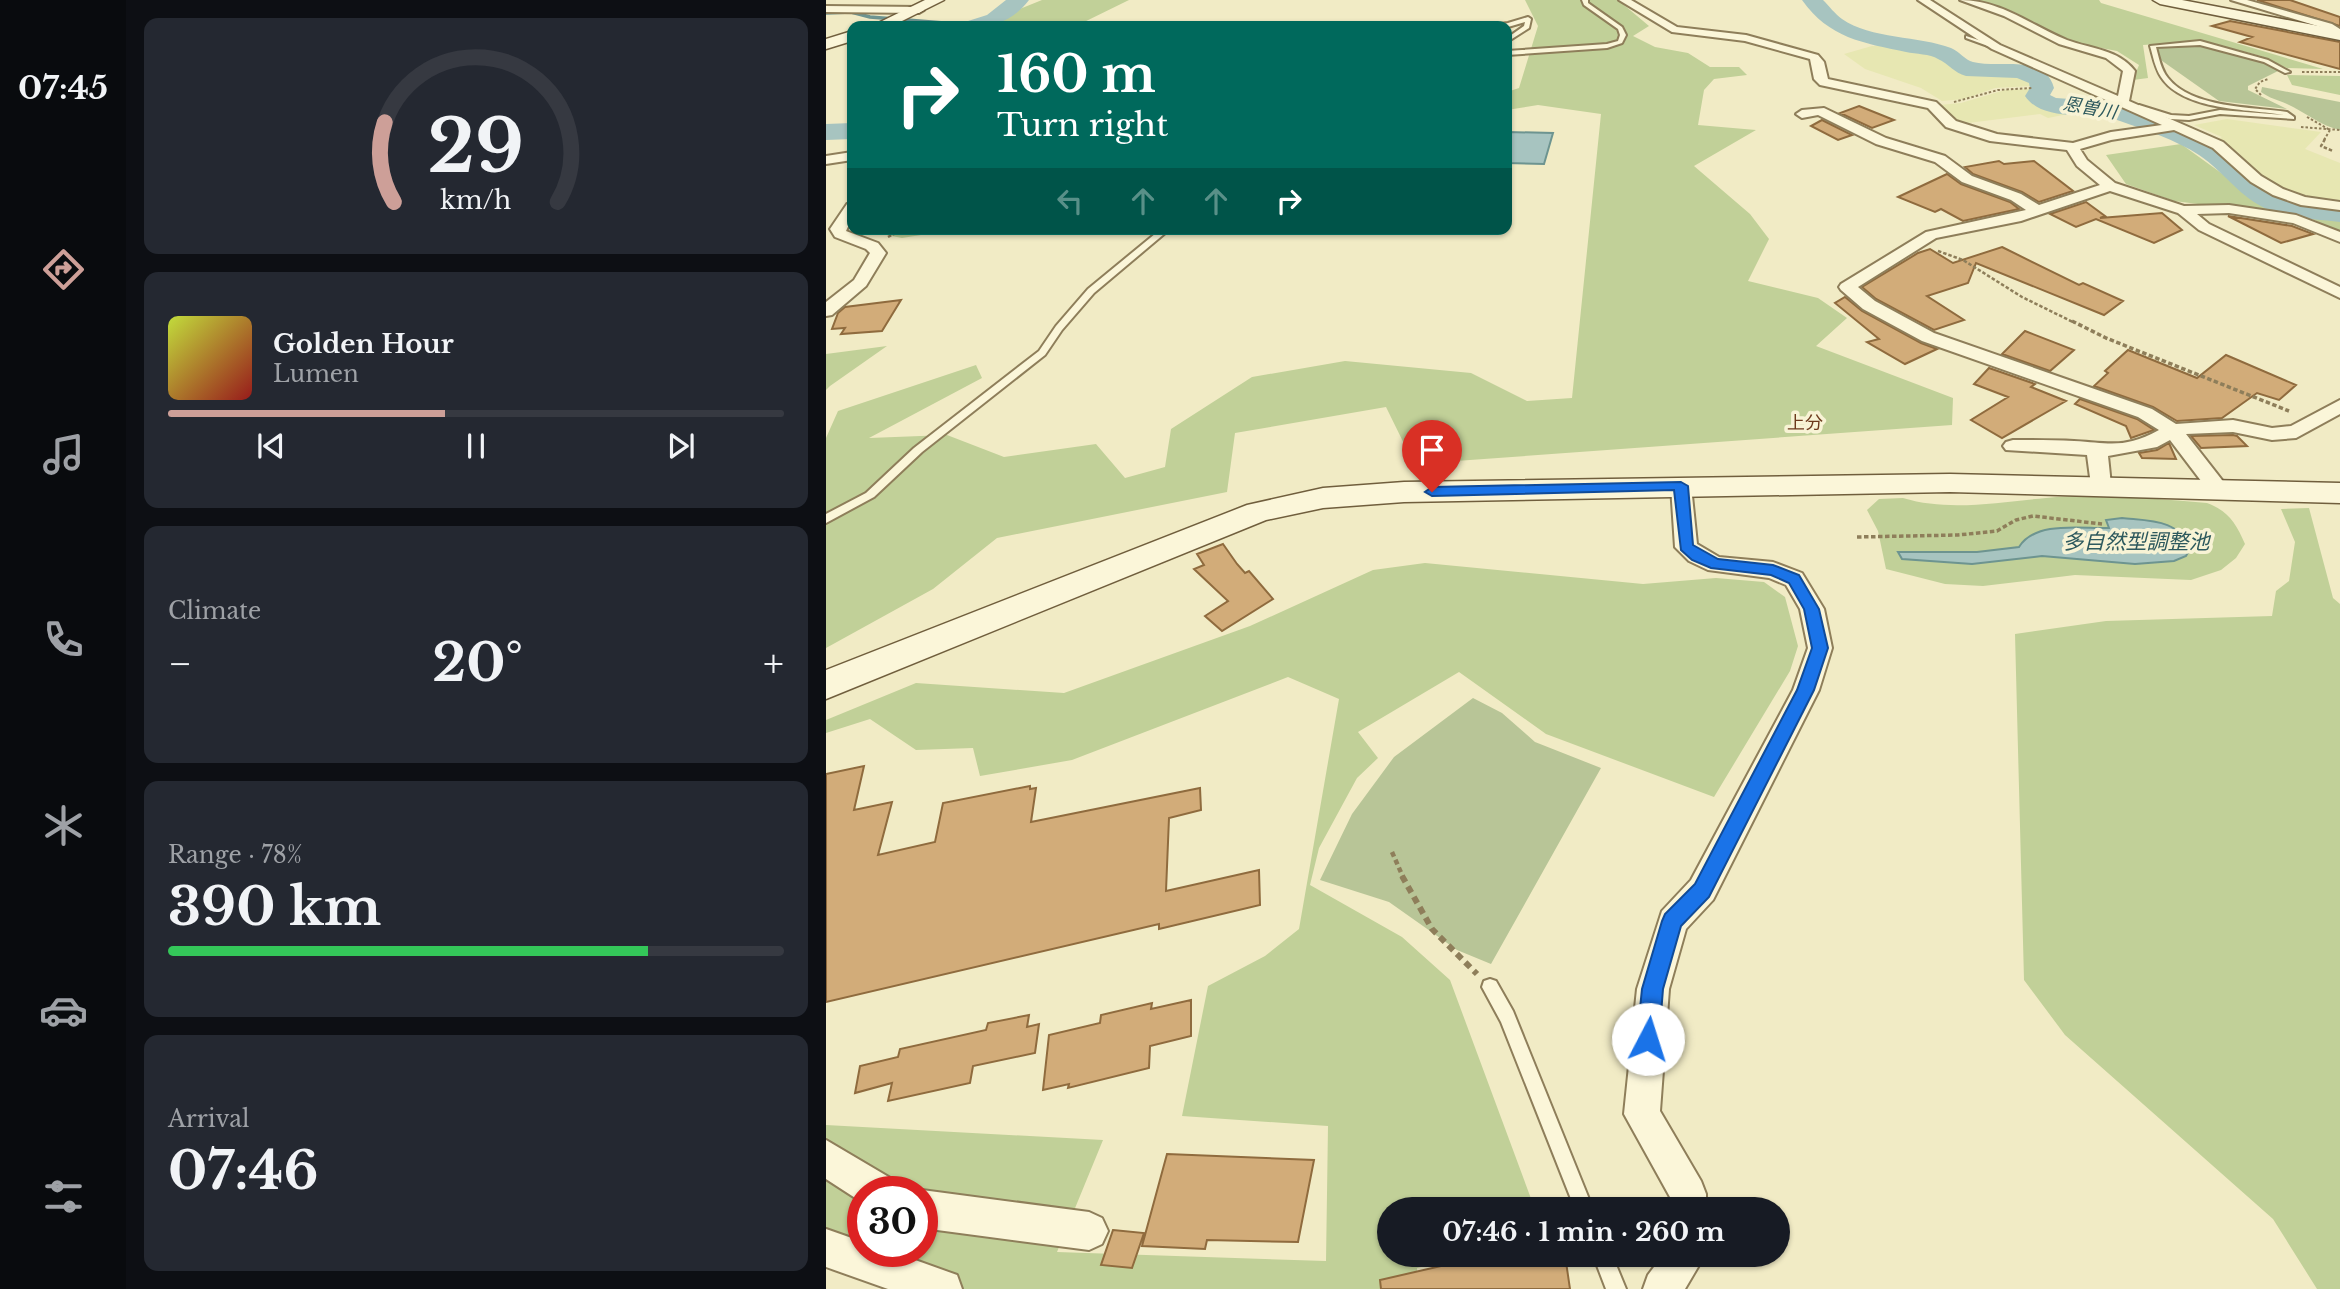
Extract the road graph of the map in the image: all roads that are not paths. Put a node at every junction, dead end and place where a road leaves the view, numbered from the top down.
1 (937, 0) edge
2 (1585, 0) edge
3 (1624, 0) edge
4 (1923, 0) edge
5 (1965, 0) edge
6 (2160, 0) edge
7 (2236, 0) edge
8 (826, 9) edge
9 (900, 18) edge
10 (1512, 24) edge
11 (2340, 34) edge
12 (1512, 37) edge
13 (1968, 37) dead end
14 (847, 38) edge
15 (826, 44) edge
16 (1988, 44) junction
17 (1512, 53) edge
18 (2287, 72) road end
19 (2122, 103) junction
20 (1802, 114) dead end
21 (2168, 128) junction
22 (2074, 147) junction
23 (847, 157) edge
24 (826, 160) edge
25 (2110, 186) junction
26 (2340, 206) edge
27 (2183, 210) junction
28 (2038, 211) junction
29 (847, 215) edge
30 (1159, 235) edge
31 (2340, 237) edge
32 (2340, 293) edge
33 (826, 311) edge
34 (2340, 406) edge
35 (2174, 430) junction
36 (2013, 446) dead end
37 (2098, 451) junction
38 (2101, 485) junction
39 (1681, 486) junction
40 (2218, 489) junction
41 (2340, 493) edge
42 (826, 519) edge
43 (826, 685) edge
44 (1490, 987) road end
45 (826, 1157) edge
46 (855, 1176) edge
47 (1579, 1197) edge
48 (1688, 1197) edge
49 (938, 1211) edge
50 (1089, 1231) dead end
51 (826, 1248) edge
52 (1608, 1267) edge
53 (1678, 1267) edge
54 (943, 1289) edge
55 (1616, 1289) edge
56 (1662, 1289) edge

1 - 9 street
2 - 17 lane
3 - 22 street
4 - 16 street
5 - 19 street
6 - 11 street
7 - 11 street
8 - 9 street
10 - 12 lane
13 - 16 lane
14 - 15 street
16 - 19 street
18 - 19 lane
19 - 21 street
20 - 28 street
21 - 22 street
21 - 26 street
22 - 25 street
23 - 24 street
25 - 27 street
25 - 28 street
27 - 31 street
27 - 32 street
28 - 35 street
29 - 33 street
30 - 42 lane
34 - 35 street
35 - 37 street
35 - 40 street
36 - 37 street
37 - 38 street
38 - 39 street
38 - 40 street
39 - 43 street
39 - 48 street
40 - 41 street
44 - 47 lane
45 - 46 street
49 - 50 street
51 - 54 street
52 - 55 lane
53 - 56 street

